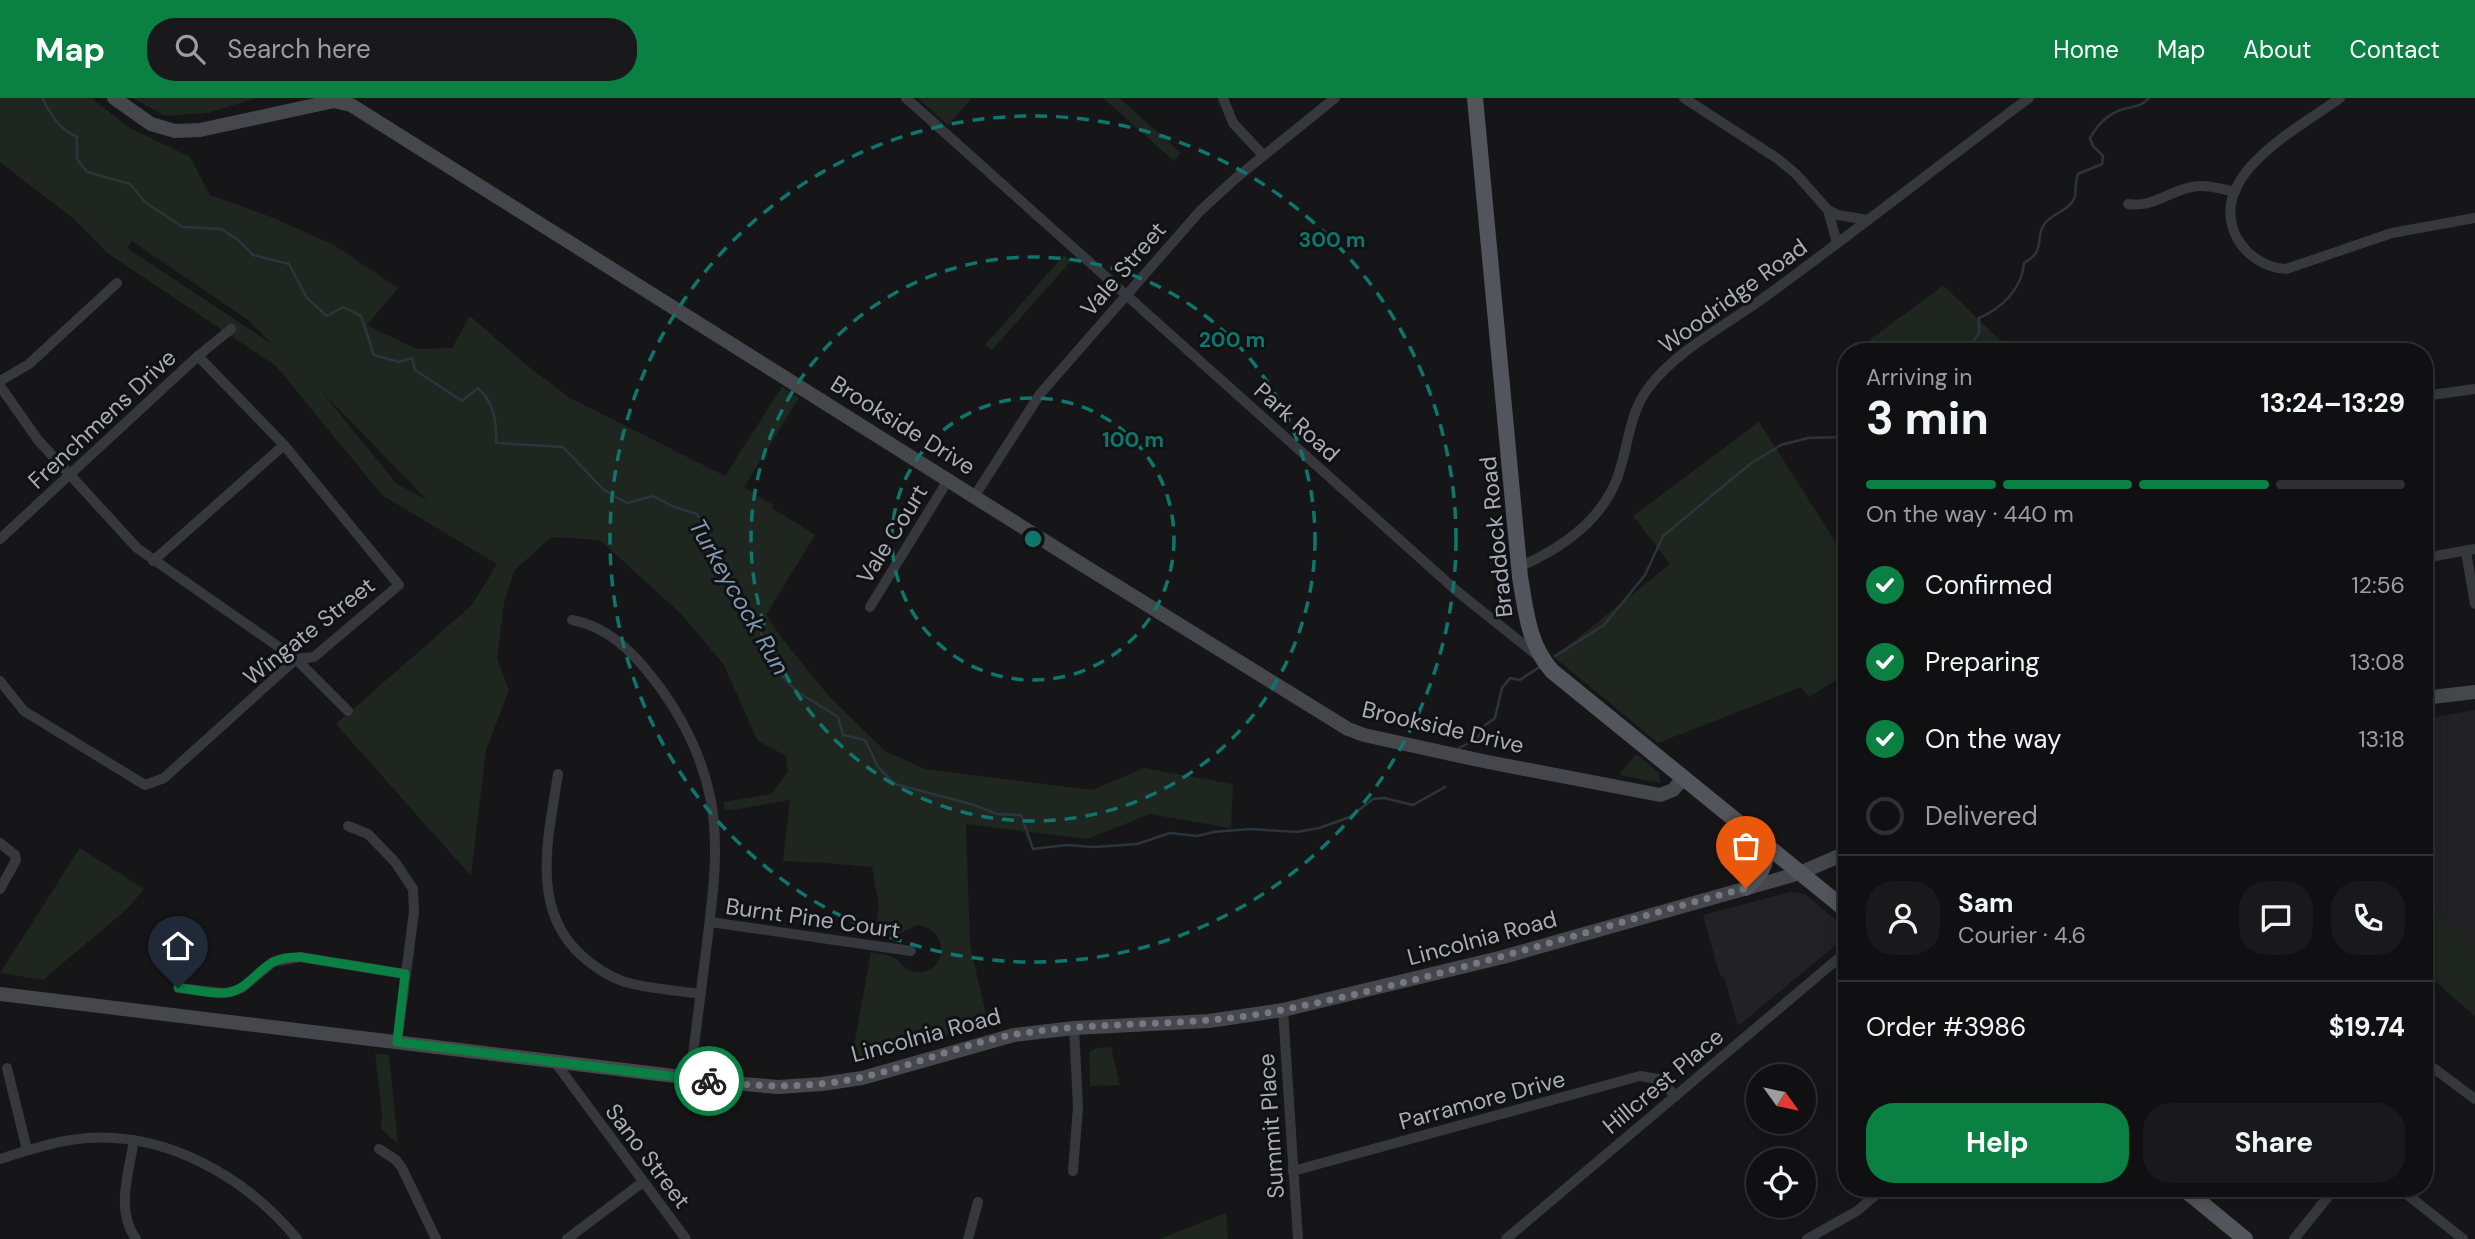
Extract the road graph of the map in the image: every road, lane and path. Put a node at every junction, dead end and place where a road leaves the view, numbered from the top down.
1 (114, 98) edge
2 (906, 98) edge
3 (1223, 98) edge
4 (1335, 98) edge
5 (1475, 98) edge
6 (1684, 98) edge
7 (2029, 98) edge
8 (2340, 98) edge
9 (1264, 155) junction
10 (2235, 192) junction
11 (2128, 204) dead end
12 (1828, 210) junction
13 (2475, 218) edge
14 (1868, 220) junction
15 (1837, 243) junction
16 (117, 283) dead end
17 (1127, 295) junction
18 (231, 329) dead end
19 (198, 356) junction
20 (0, 383) edge
21 (2475, 390) edge
22 (2433, 395) edge
23 (284, 445) junction
24 (70, 475) junction
25 (948, 480) junction
26 (974, 497) junction
27 (0, 539) edge
28 (2470, 551) edge
29 (2433, 557) edge
30 (153, 561) junction
31 (1519, 567) junction
32 (2475, 604) edge
33 (870, 607) dead end
34 (572, 620) dead end
35 (296, 659) junction
36 (1541, 659) junction
37 (0, 681) edge
38 (2475, 692) edge
39 (2433, 697) edge
40 (348, 711) dead end
41 (558, 774) dead end
42 (1684, 777) junction
43 (348, 826) dead end
44 (1750, 830) junction
45 (0, 843) edge
46 (1838, 856) edge
47 (1800, 873) junction
48 (0, 888) edge
49 (1746, 888) junction
50 (1838, 904) edge
51 (710, 922) junction
52 (911, 951) dead end
53 (1838, 959) edge
54 (405, 974) junction
55 (178, 988) dead end
56 (701, 993) junction
57 (0, 994) edge
58 (1283, 1010) junction
59 (1074, 1028) junction
60 (397, 1042) junction
61 (555, 1062) junction
62 (7, 1068) dead end
63 (2433, 1068) edge
64 (690, 1078) junction
65 (1676, 1096) junction
66 (2475, 1099) edge
67 (134, 1140) junction
68 (379, 1149) dead end
69 (27, 1150) junction
70 (0, 1159) edge
71 (1073, 1171) dead end
72 (1293, 1171) junction
73 (643, 1182) junction
74 (1873, 1197) edge
75 (2194, 1197) edge
76 (2328, 1197) edge
77 (2410, 1197) edge
78 (978, 1202) dead end
79 (136, 1239) edge
80 (297, 1239) edge
81 (436, 1239) edge
82 (567, 1239) edge
83 (686, 1239) edge
84 (968, 1239) edge
85 (1298, 1239) edge
86 (1506, 1239) edge
87 (1807, 1239) edge
88 (2245, 1239) edge
89 (2294, 1239) edge
90 (2463, 1239) edge

1 - 25 main road, Brookside Drive
2 - 17 street, Park Road
3 - 9 street
4 - 9 street, Vale Street
5 - 31 main road, Braddock Road
6 - 12 street
7 - 14 street, Woodridge Road
8 - 10 street
9 - 17 street, Vale Street
10 - 11 street
10 - 13 street
12 - 14 street
12 - 15 street
14 - 15 street, Woodridge Road
15 - 31 street, Woodridge Road
16 - 20 street
17 - 26 street, Vale Street
17 - 36 street, Park Road
18 - 19 street, Frenchmens Drive
19 - 23 street, Wingate Street
19 - 24 street, Frenchmens Drive
20 - 24 street
21 - 22 street
23 - 30 street
23 - 35 street, Wingate Street
24 - 27 street, Frenchmens Drive
24 - 30 street
25 - 26 main road, Brookside Drive
25 - 33 street, Vale Court
26 - 42 main road, Brookside Drive
28 - 29 street
28 - 32 street
30 - 35 street
31 - 36 main road, Braddock Road
34 - 51 street
35 - 37 street, Wingate Street
35 - 40 street
36 - 42 main road, Braddock Road
38 - 39 main road
41 - 56 street
42 - 44 main road, Braddock Road
43 - 54 street
44 - 47 main road, Braddock Road
44 - 49 main road
45 - 48 street
46 - 47 main road, Lincolnia Road
47 - 49 main road, Lincolnia Road
47 - 50 main road, Braddock Road
49 - 58 main road, Lincolnia Road
51 - 52 street, Burnt Pine Court
51 - 56 street
53 - 65 street, Hillcrest Place
54 - 55 street
54 - 60 street
56 - 64 street
57 - 60 main road, Lincolnia Road
58 - 59 main road, Lincolnia Road
58 - 72 street, Summit Place
59 - 64 main road, Lincolnia Road
59 - 71 street
60 - 61 main road, Lincolnia Road
61 - 64 main road, Lincolnia Road
61 - 73 street, Sano Street
62 - 69 street
63 - 66 street
65 - 72 street, Parramore Drive
65 - 86 street, Hillcrest Place
67 - 69 street
67 - 79 street
67 - 80 street
68 - 81 street
69 - 70 street
72 - 85 street, Summit Place
73 - 82 street
73 - 83 street, Sano Street
74 - 87 street
75 - 88 main road
76 - 89 street
77 - 90 street
78 - 84 street

